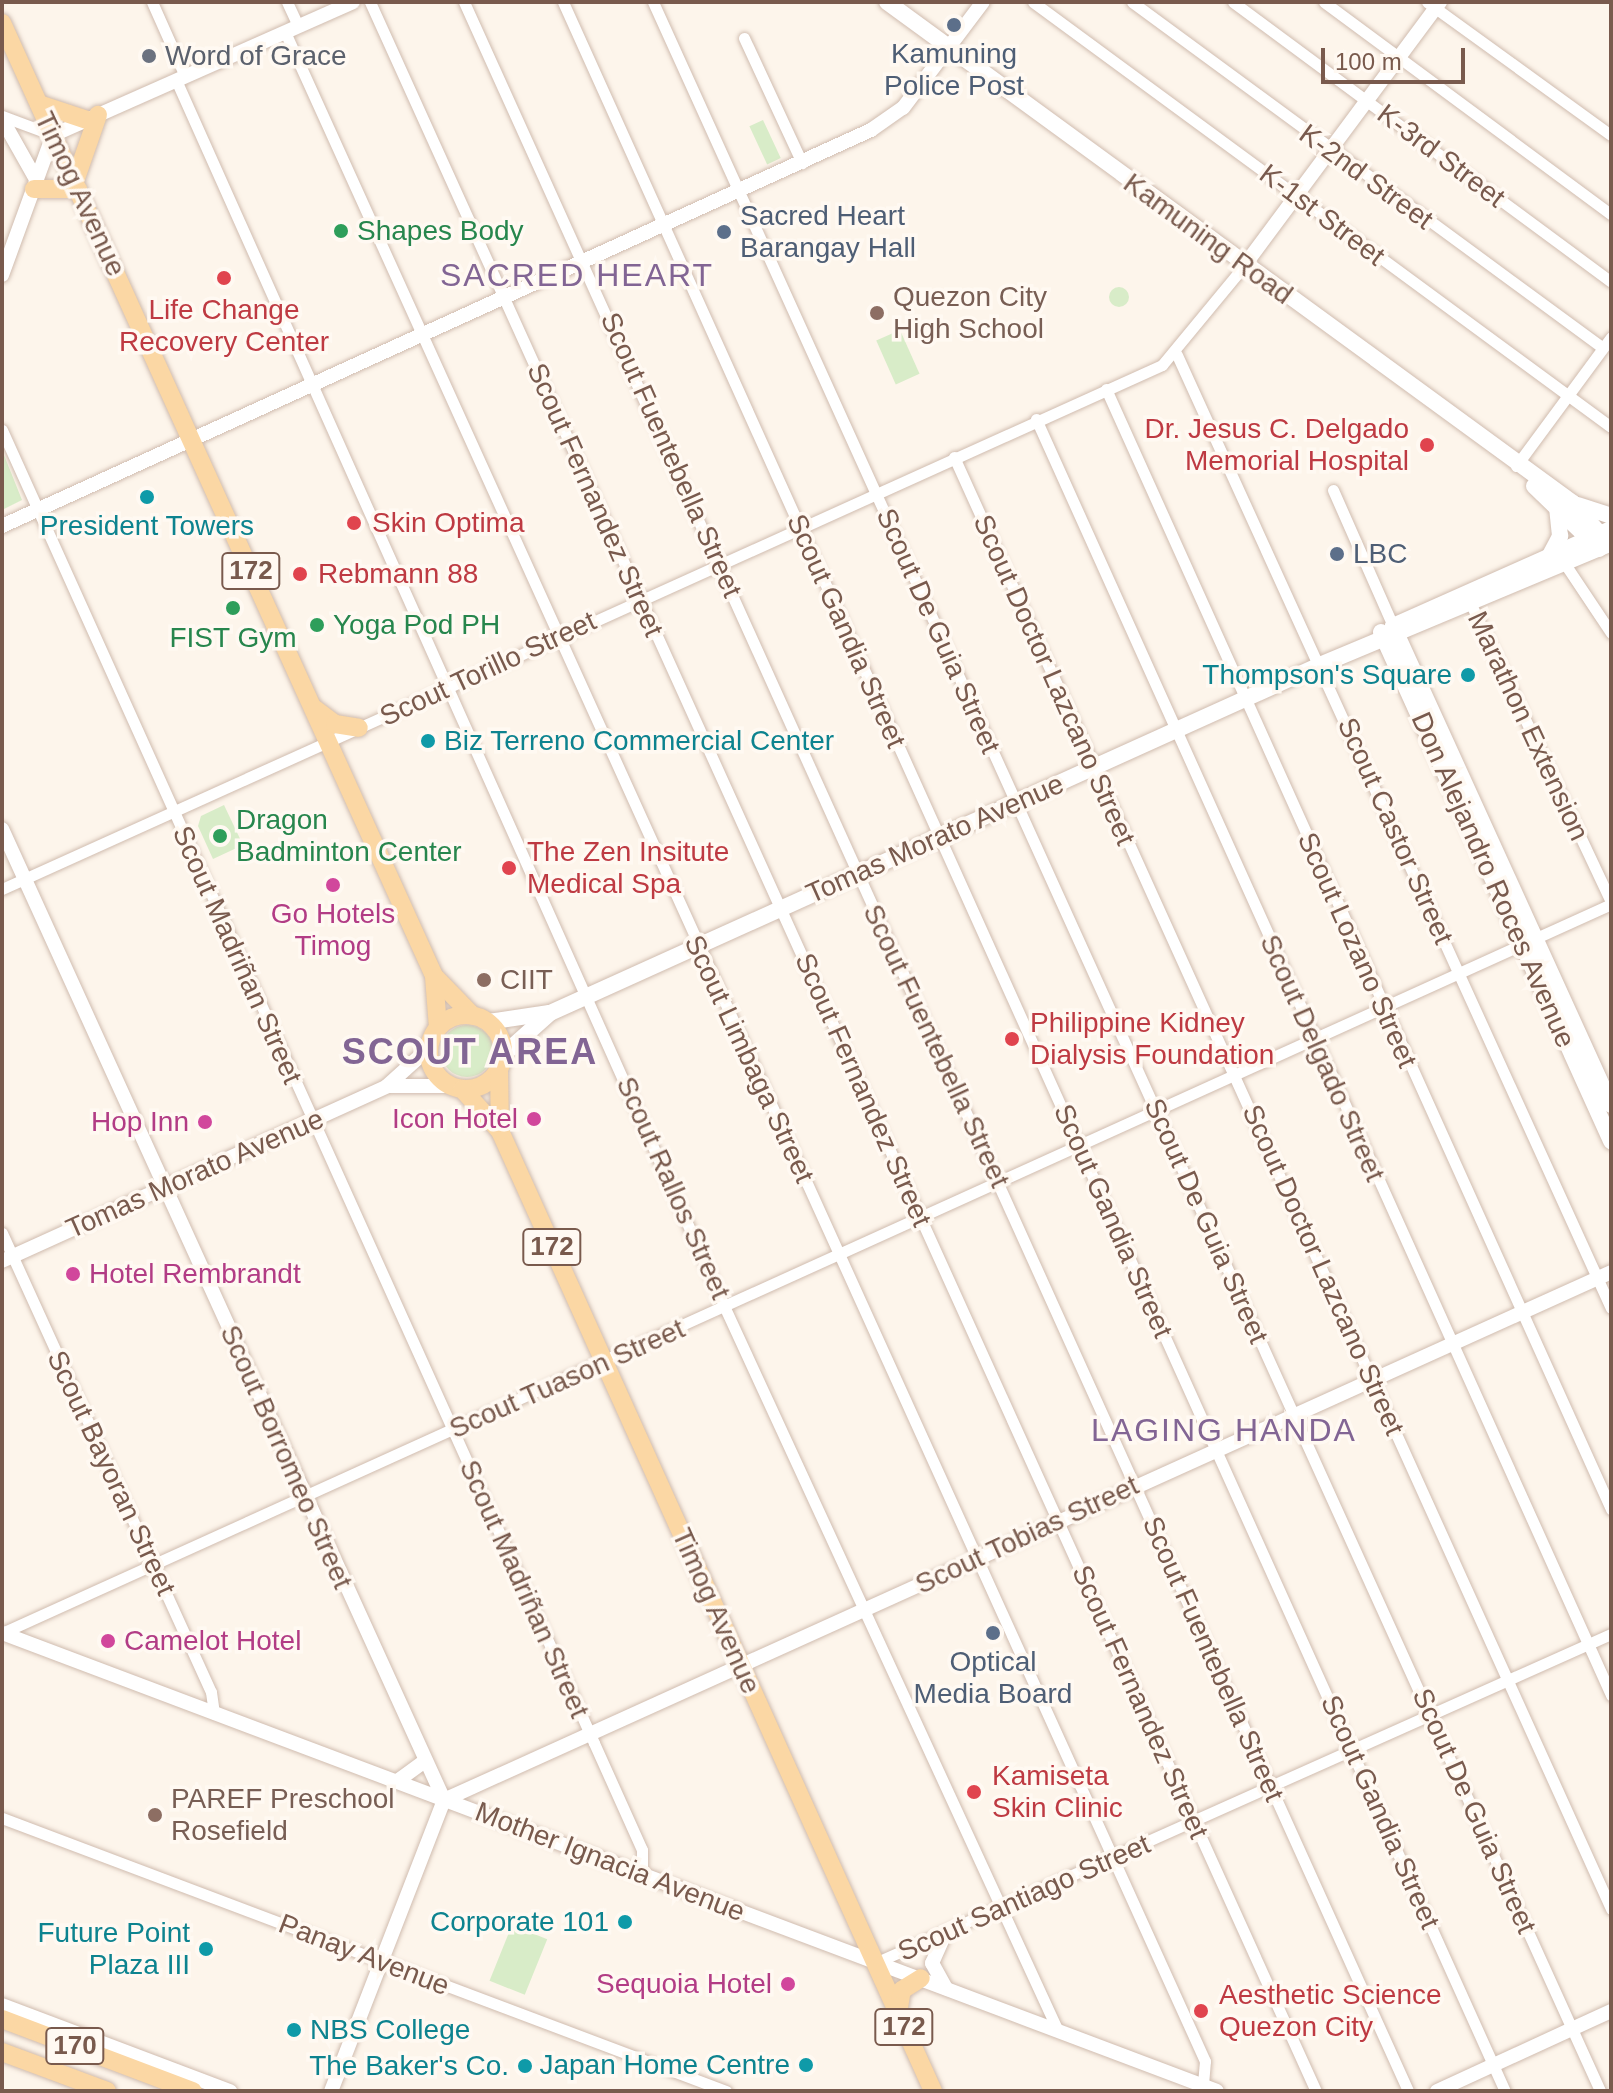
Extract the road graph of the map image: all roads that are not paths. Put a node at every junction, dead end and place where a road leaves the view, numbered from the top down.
1 (152, 2) edge
2 (287, 2) edge
3 (353, 2) edge
4 (370, 2) edge
5 (464, 2) edge
6 (563, 2) edge
7 (653, 2) edge
8 (887, 2) edge
9 (983, 2) edge
10 (1033, 2) edge
11 (1132, 2) edge
12 (1233, 2) edge
13 (1324, 2) edge
14 (1434, 4) edge
15 (2, 23) edge
16 (291, 29) junction
17 (744, 38) dead end
18 (949, 48) junction
19 (1398, 57) junction
20 (181, 78) junction
21 (1366, 101) junction
22 (39, 104) junction
23 (2, 118) edge
24 (92, 118) junction
25 (53, 135) junction
26 (1611, 136) edge
27 (1329, 151) junction
28 (802, 163) junction
29 (36, 185) junction
30 (77, 186) junction
31 (738, 191) junction
32 (1297, 196) junction
33 (1611, 214) edge
34 (663, 225) junction
35 (583, 262) junction
36 (1244, 266) junction
37 (2, 275) edge
38 (1611, 282) edge
39 (504, 297) junction
40 (422, 334) junction
41 (1611, 337) edge
42 (1603, 348) junction
43 (1177, 355) junction
44 (312, 385) junction
45 (1106, 389) junction
46 (1566, 396) junction
47 (1036, 419) junction
48 (1611, 427) edge
49 (2, 430) edge
50 (191, 438) junction
51 (954, 457) junction
52 (1522, 472) junction
53 (1333, 490) dead end
54 (876, 493) junction
55 (1565, 504) junction
56 (38, 509) junction
57 (1611, 516) edge
58 (2, 526) edge
59 (800, 527) junction
60 (1602, 539) edge
61 (1557, 560) junction
62 (720, 564) junction
63 (639, 599) junction
64 (1469, 600) junction
65 (1426, 624) junction
66 (1388, 630) junction
67 (1611, 633) edge
68 (562, 636) junction
69 (1320, 665) junction
70 (1411, 667) junction
71 (447, 687) junction
72 (1244, 699) junction
73 (310, 705) junction
74 (359, 728) junction
75 (1173, 732) junction
76 (328, 742) junction
77 (1092, 768) junction
78 (1014, 803) junction
79 (172, 812) junction
80 (2, 829) edge
81 (938, 838) junction
82 (1482, 838) junction
83 (858, 874) junction
84 (24, 878) junction
85 (2, 889) edge
86 (1611, 903) edge
87 (780, 909) junction
88 (1528, 941) junction
89 (697, 948) junction
90 (1460, 973) junction
91 (434, 976) junction
92 (589, 995) junction
93 (1383, 1008) junction
94 (550, 1013) junction
95 (480, 1019) junction
96 (438, 1028) junction
97 (1313, 1040) junction
98 (429, 1048) junction
99 (501, 1062) junction
100 (1235, 1075) junction
101 (387, 1086) junction
102 (457, 1088) junction
103 (1611, 1105) edge
104 (1157, 1111) junction
105 (312, 1121) junction
106 (500, 1131) junction
107 (1611, 1141) edge
108 (1079, 1146) junction
109 (998, 1182) junction
110 (163, 1187) junction
111 (921, 1219) junction
112 (2, 1233) edge
113 (840, 1256) junction
114 (7, 1259) edge
115 (1604, 1275) edge
116 (725, 1308) junction
117 (1611, 1308) edge
118 (1522, 1312) junction
119 (1452, 1344) junction
120 (604, 1364) junction
121 (1373, 1380) junction
122 (1294, 1415) junction
123 (453, 1431) junction
124 (1216, 1450) junction
125 (1134, 1485) junction
126 (305, 1497) junction
127 (1611, 1509) edge
128 (1058, 1522) junction
129 (979, 1557) junction
130 (154, 1565) junction
131 (862, 1610) junction
132 (2, 1633) edge
133 (1611, 1634) edge
134 (1588, 1644) junction
135 (740, 1665) junction
136 (1509, 1680) junction
137 (1611, 1695) edge
138 (214, 1714) junction
139 (1432, 1715) junction
140 (589, 1733) junction
141 (1352, 1751) junction
142 (424, 1762) junction
143 (396, 1782) junction
144 (1272, 1787) junction
145 (444, 1800) junction
146 (2, 1818) edge
147 (1194, 1823) junction
148 (1114, 1859) junction
149 (642, 1875) junction
150 (1002, 1909) junction
151 (1611, 1909) edge
152 (945, 1934) junction
153 (381, 1962) junction
154 (875, 1963) junction
155 (921, 1978) junction
156 (946, 1988) junction
157 (2, 2005) edge
158 (1611, 2011) edge
159 (898, 2014) junction
160 (2, 2019) edge
161 (1572, 2030) junction
162 (1058, 2031) junction
163 (2, 2052) edge
164 (1494, 2065) junction
165 (1210, 2088) edge
166 (107, 2091) edge
167 (193, 2091) edge
168 (230, 2091) edge
169 (331, 2091) edge
170 (726, 2091) edge
171 (933, 2091) edge
172 (1316, 2091) edge
173 (1408, 2091) edge
174 (1437, 2091) edge
175 (1505, 2091) edge
176 (1600, 2091) edge

1 - 20 street, Scout Rallos Street
2 - 16 street, Scout Limbaga Street
3 - 16 street
4 - 39 street, Scout Fernandez Street
5 - 35 street, Scout Fuentebella Street
6 - 34 street, Scout Gandia Street
7 - 31 street, Scout De Guia Street
8 - 18 main road, Kamuning Road
9 - 18 street
10 - 32 street, K-1st Street
11 - 27 street, K-2nd Street
12 - 21 street, K-3rd Street
13 - 19 street
14 - 19 street
14 - 26 street
15 - 22 main road, Timog Avenue / 172
16 - 20 street
16 - 40 street, Scout Limbaga Street
17 - 28 street
18 - 28 street
18 - 36 main road, Kamuning Road
19 - 21 street
19 - 33 street
20 - 24 street
20 - 44 street, Scout Rallos Street
21 - 27 street
21 - 38 street, K-3rd Street
22 - 24 main road
22 - 25 main road, Timog Avenue / 172
23 - 25 street
23 - 29 street
24 - 25 street
24 - 30 main road
25 - 29 street
25 - 30 main road, Timog Avenue / 172
27 - 32 street
27 - 42 street, K-2nd Street
28 - 31 street
29 - 30 main road
29 - 37 street
30 - 50 main road, Timog Avenue / 172
31 - 34 street
31 - 54 street, Scout De Guia Street
32 - 36 street
32 - 46 street, K-1st Street
34 - 35 street
34 - 59 street, Scout Gandia Street
35 - 39 street
35 - 62 street, Scout Fuentebella Street
36 - 43 street, Scout Torillo Street
36 - 52 main road, Kamuning Road
39 - 40 street
39 - 63 street, Scout Fernandez Street
40 - 44 street
40 - 68 street, Scout Limbaga Street
41 - 42 street
42 - 46 street
43 - 45 street, Scout Torillo Street
43 - 69 street, Scout Castor Street
44 - 50 street
44 - 71 street, Scout Rallos Street
45 - 47 street, Scout Torillo Street
45 - 72 street, Scout Lozano Street
46 - 48 street, K-1st Street
46 - 52 street
47 - 51 street, Scout Torillo Street
47 - 75 street, Scout Delgado Street
49 - 56 street, Scout Madriñan Street
50 - 56 street
50 - 73 main road, Timog Avenue / 172
51 - 54 street, Scout Torillo Street
51 - 77 street, Scout Doctor Lazcano Street
52 - 55 main road, Kamuning Road
53 - 66 street, Don Alejandro Roces Avenue
54 - 59 street, Scout Torillo Street
54 - 78 street, Scout De Guia Street
55 - 57 main road
55 - 60 main road, Kamuning Road
55 - 61 main road
56 - 58 street
56 - 79 street, Scout Madriñan Street
59 - 62 street, Scout Torillo Street
59 - 81 street, Scout Gandia Street
60 - 61 main road, Tomas Morato Avenue
61 - 64 main road, Tomas Morato Avenue
61 - 67 street
62 - 63 street, Scout Torillo Street
62 - 83 street, Scout Fuentebella Street
63 - 68 street, Scout Torillo Street
63 - 87 street, Scout Fernandez Street
64 - 65 main road, Tomas Morato Avenue
64 - 66 main road, Tomas Morato Avenue
64 - 86 street, Marathon Extension
65 - 66 main road, Tomas Morato Avenue
65 - 70 main road
66 - 69 main road, Tomas Morato Avenue
66 - 70 main road, Don Alejandro Roces Avenue
66 - 82 main road, Don Alejandro Roces Avenue
68 - 71 street, Scout Torillo Street
68 - 89 street, Scout Limbaga Street
69 - 72 main road, Tomas Morato Avenue
69 - 90 street, Scout Castor Street
70 - 82 main road, Don Alejandro Roces Avenue
71 - 74 street, Scout Torillo Street
71 - 92 street, Scout Rallos Street
72 - 75 main road, Tomas Morato Avenue
72 - 93 street, Scout Lozano Street
73 - 74 main road
73 - 76 main road, Timog Avenue / 172
74 - 76 street, Scout Torillo Street
75 - 77 main road, Tomas Morato Avenue
75 - 97 street, Scout Delgado Street
76 - 79 street, Scout Torillo Street
76 - 91 main road, Timog Avenue / 172
77 - 78 main road, Tomas Morato Avenue
77 - 100 street, Scout Doctor Lazcano Street
78 - 81 main road, Tomas Morato Avenue
78 - 104 street, Scout De Guia Street
79 - 84 street, Scout Torillo Street
79 - 105 street, Scout Madriñan Street
80 - 84 street, Scout Borromeo Street
81 - 83 main road, Tomas Morato Avenue
81 - 108 street, Scout Gandia Street
82 - 88 main road, Don Alejandro Roces Avenue
83 - 87 main road, Tomas Morato Avenue
83 - 109 street, Scout Fuentebella Street
84 - 85 street, Scout Torillo Street
84 - 110 street, Scout Borromeo Street
86 - 88 street, Scout Tuason Street
87 - 89 main road, Tomas Morato Avenue
87 - 111 street, Scout Fernandez Street
88 - 90 street, Scout Tuason Street
88 - 103 main road, Don Alejandro Roces Avenue
88 - 107 main road, Don Alejandro Roces Avenue
89 - 92 main road, Tomas Morato Avenue
89 - 113 street, Scout Limbaga Street
90 - 93 street, Scout Tuason Street
90 - 115 street, Scout Castor Street
91 - 95 main road, Timog Avenue / 172
91 - 96 main road, Timog Avenue / 172
92 - 94 main road, Tomas Morato Avenue
92 - 116 street, Scout Rallos Street
93 - 97 street, Scout Tuason Street
93 - 118 street, Scout Lozano Street
94 - 95 main road, Tomas Morato Avenue
94 - 99 main road, Tomas Morato Avenue
95 - 96 main road
95 - 99 main road, 172
96 - 98 main road, 172
97 - 100 street, Scout Tuason Street
97 - 119 street, Scout Delgado Street
98 - 101 street, Tomas Morato Avenue
98 - 102 main road, 172
99 - 102 main road
99 - 106 main road, Timog Avenue / 172
100 - 104 street, Scout Tuason Street
100 - 121 street, Scout Doctor Lazcano Street
101 - 102 street, Tomas Morato Avenue
101 - 105 street, Tomas Morato Avenue
102 - 106 main road, Timog Avenue / 172
104 - 108 street, Scout Tuason Street
104 - 122 street, Scout De Guia Street
105 - 110 street, Tomas Morato Avenue
105 - 123 street, Scout Madriñan Street
106 - 120 main road, Timog Avenue / 172
108 - 109 street, Scout Tuason Street
108 - 124 street, Scout Gandia Street
109 - 111 street, Scout Tuason Street
109 - 125 street, Scout Fuentebella Street
110 - 114 street, Tomas Morato Avenue
110 - 126 street, Scout Borromeo Street
111 - 113 street, Scout Tuason Street
111 - 128 street, Scout Fernandez Street
112 - 114 street, Scout Bayoran Street
113 - 116 street, Scout Tuason Street
113 - 129 street, Scout Limbaga Street
114 - 130 street, Scout Bayoran Street
115 - 117 street, Scout Castor Street
115 - 118 street, Scout Tobias Street
116 - 120 street, Scout Tuason Street
116 - 131 street, Scout Rallos Street
118 - 119 street, Scout Tobias Street
118 - 127 street, Scout Lozano Street
119 - 121 street, Scout Tobias Street
119 - 134 street, Scout Delgado Street
120 - 123 street, Scout Tuason Street
120 - 135 main road, Timog Avenue / 172
121 - 122 street, Scout Tobias Street
121 - 136 street, Scout Doctor Lazcano Street
122 - 124 street, Scout Tobias Street
122 - 139 street, Scout De Guia Street
123 - 126 street, Scout Tuason Street
123 - 140 street, Scout Madriñan Street
124 - 125 street, Scout Tobias Street
124 - 141 street, Scout Gandia Street
125 - 128 street, Scout Tobias Street
125 - 144 street, Scout Fuentebella Street
126 - 130 street, Scout Tuason Street
126 - 142 street, Scout Borromeo Street
128 - 129 street, Scout Tobias Street
128 - 147 street, Scout Fernandez Street
129 - 131 street, Scout Tobias Street
129 - 148 street, Scout Limbaga Street
130 - 132 street, Scout Tuason Street
130 - 138 street, Scout Bayoran Street
131 - 135 street, Scout Tobias Street
131 - 150 street, Scout Rallos Street
132 - 138 street, Mother Ignacia Avenue
133 - 134 street, Scout Santiago Street
134 - 136 street, Scout Santiago Street
134 - 137 street, Scout Delgado Street
135 - 140 street, Scout Tobias Street
135 - 154 main road, Timog Avenue / 172
136 - 139 street, Scout Santiago Street
136 - 151 street, Scout Doctor Lazcano Street
138 - 143 street, Mother Ignacia Avenue
139 - 141 street, Scout Santiago Street
139 - 161 street, Scout De Guia Street
140 - 145 street, Scout Tobias Street
140 - 149 street, Scout Madriñan Street
141 - 144 street, Scout Santiago Street
141 - 164 street, Scout Gandia Street
142 - 143 street
142 - 145 street, Scout Borromeo Street
143 - 145 street, Mother Ignacia Avenue
144 - 147 street, Scout Santiago Street
144 - 173 street, Scout Fuentebella Street
145 - 149 street, Mother Ignacia Avenue
145 - 153 street
146 - 153 street, Panay Avenue
147 - 148 street, Scout Santiago Street
147 - 172 street, Scout Fernandez Street
148 - 150 street, Scout Santiago Street
148 - 165 street, Scout Limbaga Street
149 - 154 street, Mother Ignacia Avenue
150 - 152 street, Scout Santiago Street
150 - 162 street, Scout Rallos Street
152 - 154 street, Scout Santiago Street
152 - 156 street
153 - 169 street
153 - 170 street, Panay Avenue
154 - 155 street, Mother Ignacia Avenue
154 - 159 main road, Timog Avenue / 172
155 - 156 street, Mother Ignacia Avenue
155 - 159 main road
156 - 162 street, Mother Ignacia Avenue
157 - 168 street, 170
158 - 161 street
159 - 171 main road, Timog Avenue / 172
160 - 167 main road, 170
161 - 164 street
161 - 176 street, Scout De Guia Street
162 - 165 street, Mother Ignacia Avenue
163 - 166 main road, 170
164 - 174 street
164 - 175 street, Scout Gandia Street

